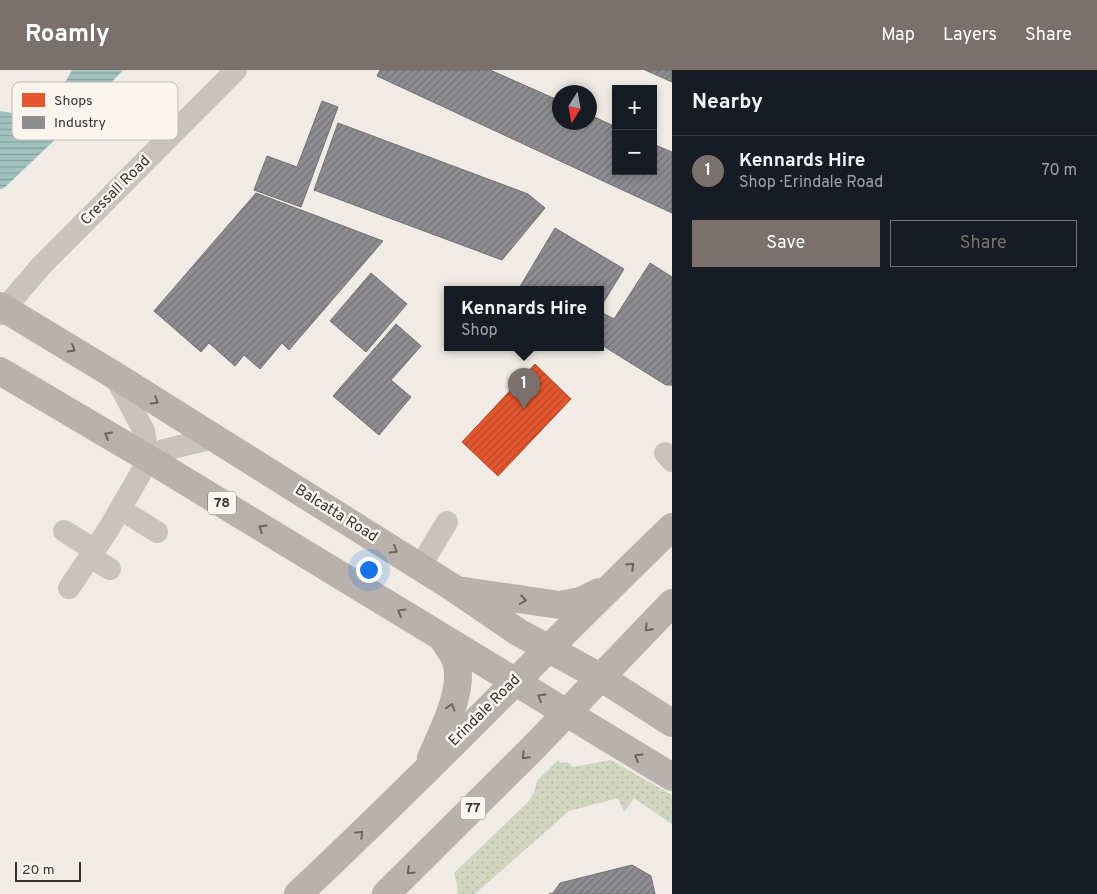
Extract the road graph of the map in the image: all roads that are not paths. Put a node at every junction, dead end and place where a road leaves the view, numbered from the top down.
1 (236, 70) edge
2 (178, 128) edge
3 (166, 140) edge
4 (1, 310) edge
5 (0, 371) edge
6 (114, 375) junction
7 (214, 438) junction
8 (149, 460) junction
9 (120, 509) junction
10 (447, 522) dead end
11 (672, 527) edge
12 (64, 531) dead end
13 (157, 532) dead end
14 (93, 553) junction
15 (420, 567) junction
16 (110, 569) dead end
17 (609, 587) junction
18 (69, 588) dead end
19 (457, 590) junction
20 (672, 603) edge
21 (442, 638) junction
22 (548, 649) junction
23 (600, 677) junction
24 (515, 682) junction
25 (566, 712) junction
26 (672, 722) edge
27 (427, 769) junction
28 (672, 778) edge
29 (298, 894) edge
30 (386, 894) edge

1 - 2 street, Cressall Road
3 - 4 street, Cressall Road
4 -> 6 main road, Balcatta Road
8 -> 5 main road, 78
6 -> 7 main road, Balcatta Road
6 - 8 street
7 - 8 street
7 -> 15 main road, Balcatta Road
8 - 9 street
21 -> 8 main road, 78
9 - 13 street
9 - 14 street
10 - 15 street
17 -> 11 main road, Erindale Road
12 - 14 street
14 - 16 street
14 - 18 street
15 - 19 main road, Balcatta Road
19 -> 17 main road
17 - 22 main road, Erindale Road
19 - 22 main road, Balcatta Road
20 -> 23 main road, 77
21 - 24 main road, 78
27 -> 21 main road
22 - 23 main road, Balcatta Road
22 - 24 main road, Erindale Road
23 - 25 main road, 77
23 - 26 main road, Balcatta Road
25 -> 24 main road, 78
24 - 27 main road, Erindale Road
28 -> 25 main road
25 -> 30 main road, 77
29 -> 27 main road, Erindale Road

